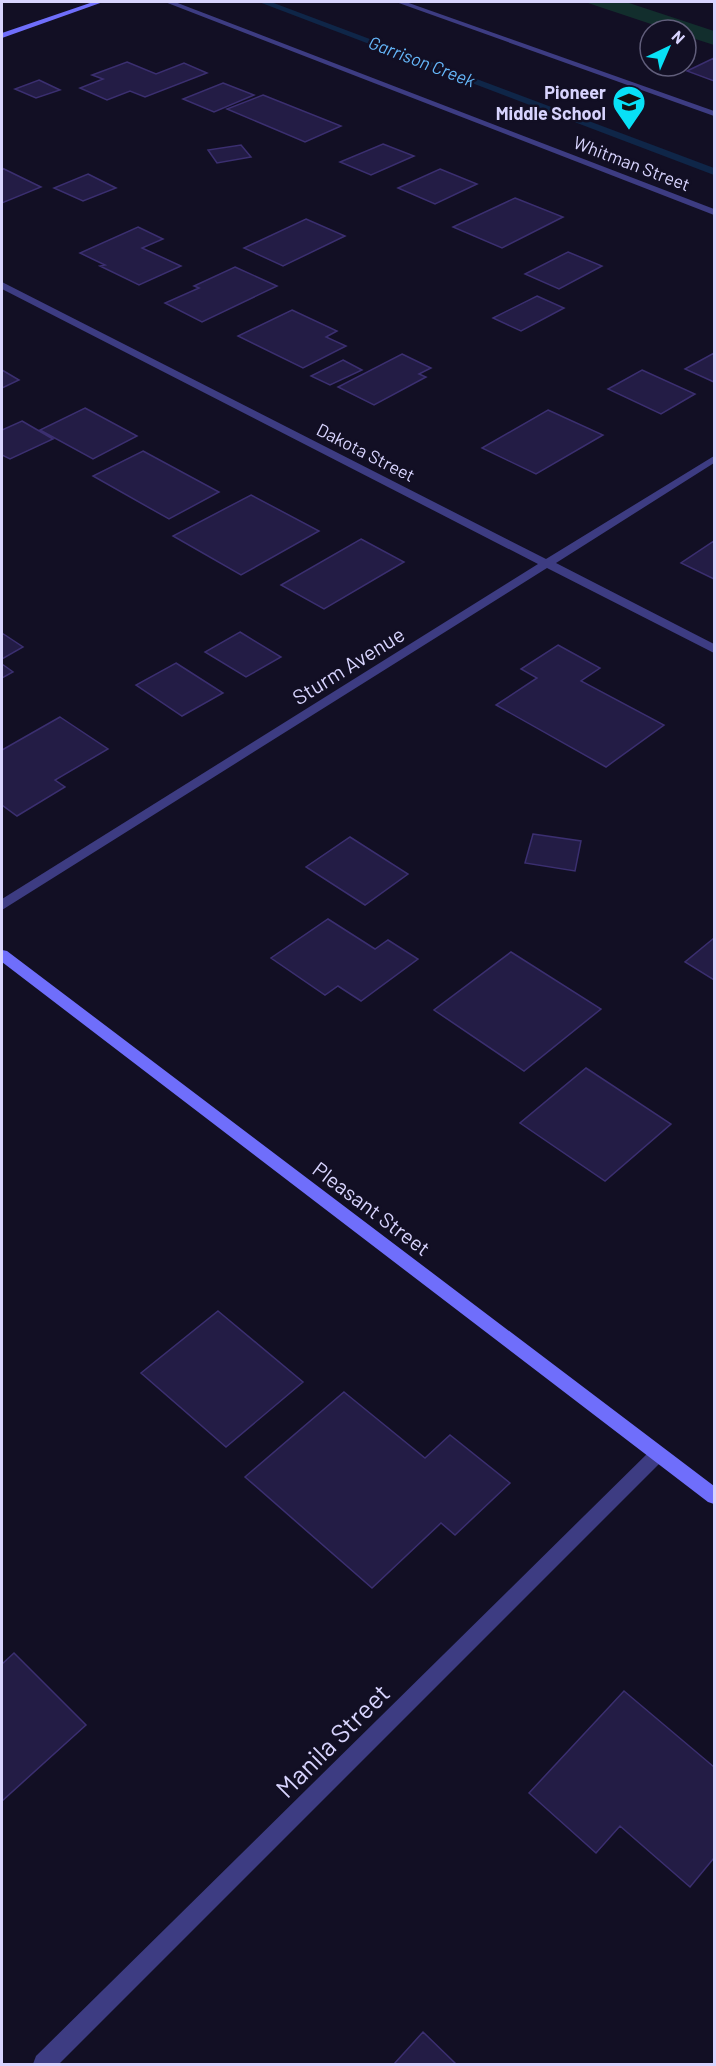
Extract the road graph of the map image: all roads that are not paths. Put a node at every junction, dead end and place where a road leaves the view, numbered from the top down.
1 (99, 2) edge
2 (169, 2) edge
3 (400, 2) edge
4 (2, 36) edge
5 (714, 114) edge
6 (714, 212) edge
7 (2, 285) edge
8 (714, 459) edge
9 (548, 563) junction
10 (714, 648) edge
11 (2, 905) edge
12 (2, 956) edge
13 (658, 1454) junction
14 (714, 1496) edge
15 (44, 2064) edge

1 - 4 main road
2 - 6 street, Whitman Street
3 - 5 street
7 - 9 street, Dakota Street
8 - 9 street, Sturm Avenue
9 - 10 street, Dakota Street
9 - 11 street, Sturm Avenue
12 - 13 main road, Pleasant Street
13 - 14 main road, Pleasant Street
13 - 15 street, Manila Street

